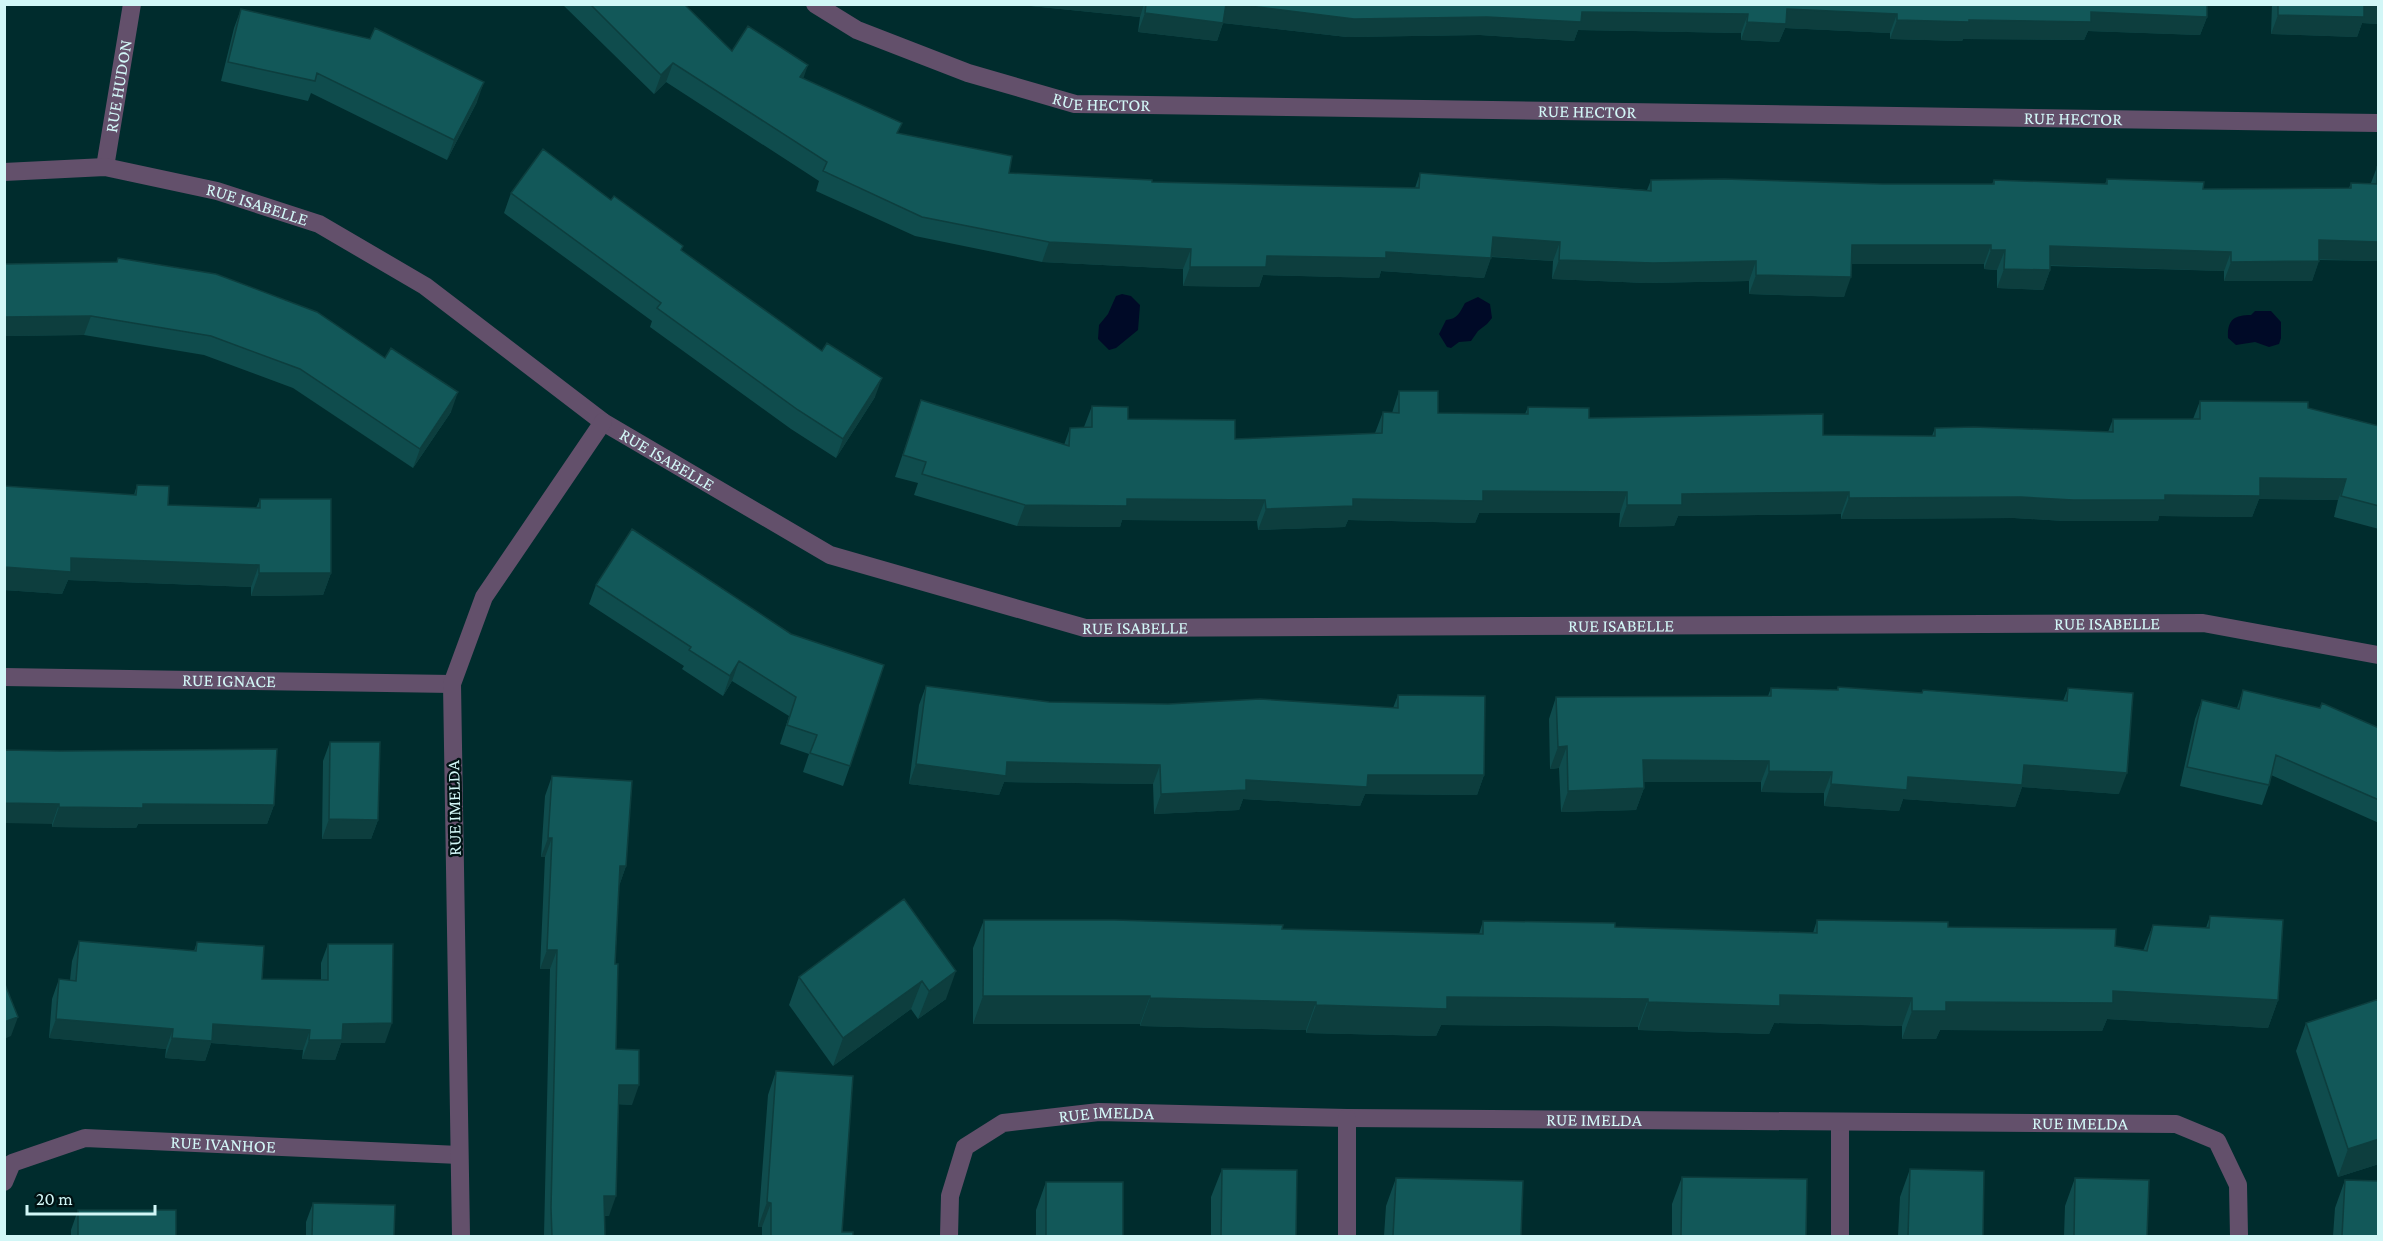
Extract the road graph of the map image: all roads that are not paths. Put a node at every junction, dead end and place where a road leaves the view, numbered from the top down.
1 (132, 4) edge
2 (815, 4) edge
3 (2379, 123) edge
4 (105, 168) junction
5 (4, 172) edge
6 (603, 422) junction
7 (2379, 655) edge
8 (4, 677) edge
9 (452, 684) junction
10 (1347, 1118) junction
11 (1840, 1122) junction
12 (459, 1155) junction
13 (4, 1182) edge
14 (461, 1236) edge
15 (950, 1236) edge
16 (1347, 1236) edge
17 (1840, 1236) edge
18 (2239, 1236) edge

1 - 4 street, RUE HUDON
2 - 3 street, RUE HECTOR
4 - 5 street, RUE ISABELLE
4 - 6 street, RUE ISABELLE
6 - 7 street, RUE ISABELLE
6 - 9 street, RUE IMELDA
8 - 9 street, RUE IGNACE
9 - 12 street, RUE IMELDA
10 - 11 street, RUE IMELDA
10 - 15 street, RUE IMELDA
10 - 16 street
11 - 17 street
11 - 18 street, RUE IMELDA
12 - 13 street, RUE IVANHOE
12 - 14 street, RUE IMELDA

